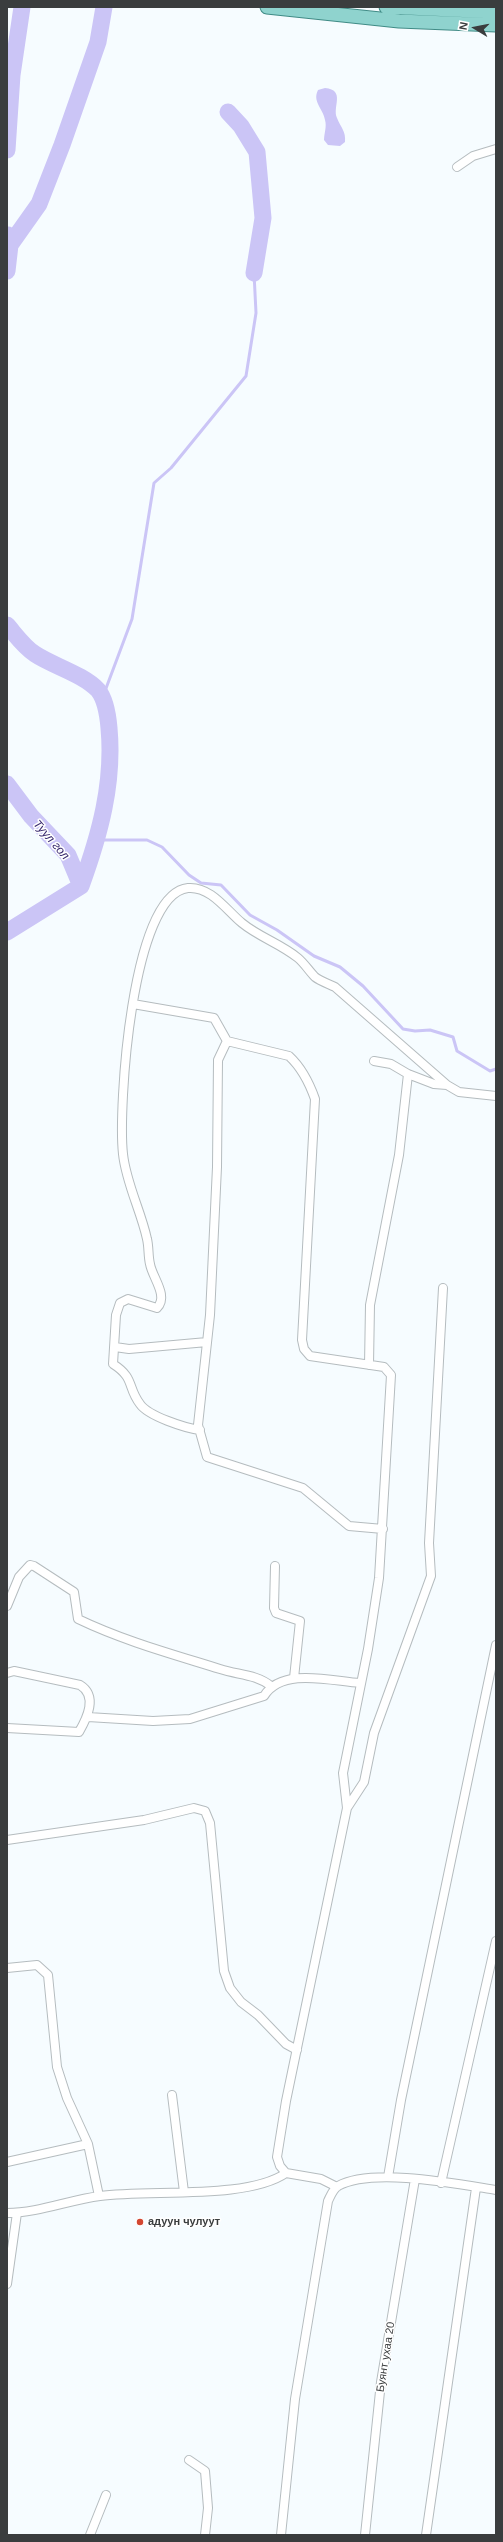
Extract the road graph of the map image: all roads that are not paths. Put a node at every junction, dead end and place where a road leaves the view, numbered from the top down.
1 (267, 7) edge
2 (386, 7) edge
3 (405, 8) edge
4 (496, 12) edge
5 (496, 25) edge
6 (496, 149) edge
7 (457, 167) dead end
8 (133, 1004) junction
9 (227, 1040) junction
10 (374, 1061) dead end
11 (408, 1074) junction
12 (447, 1085) junction
13 (496, 1096) edge
14 (443, 1288) dead end
15 (207, 1342) junction
16 (115, 1347) junction
17 (369, 1365) junction
18 (200, 1430) junction
19 (383, 1529) junction
20 (275, 1566) dead end
21 (7, 1606) edge
22 (496, 1644) edge
23 (7, 1673) edge
24 (294, 1678) junction
25 (360, 1683) junction
26 (271, 1686) junction
27 (88, 1717) junction
28 (7, 1728) edge
29 (347, 1808) junction
30 (7, 1840) edge
31 (496, 1941) edge
32 (7, 1968) edge
33 (297, 2050) junction
34 (172, 2094) dead end
35 (88, 2144) junction
36 (7, 2162) edge
37 (286, 2173) junction
38 (388, 2177) junction
39 (415, 2179) junction
40 (441, 2183) junction
41 (337, 2187) junction
42 (476, 2188) junction
43 (496, 2190) edge
44 (184, 2192) junction
45 (99, 2196) junction
46 (7, 2213) edge
47 (17, 2213) junction
48 (7, 2284) edge
49 (189, 2460) dead end
50 (106, 2495) dead end
51 (90, 2535) edge
52 (205, 2535) edge
53 (281, 2535) edge
54 (365, 2535) edge
55 (426, 2535) edge

1 - 5 main road
2 - 3 main road
3 - 4 main road
6 - 7 street
8 - 9 street
8 - 12 street
8 - 16 street
9 - 15 street
9 - 17 street
10 - 11 street
11 - 12 street
11 - 17 street
12 - 13 street
14 - 29 street
15 - 16 street
15 - 18 street
16 - 18 street
17 - 19 street
18 - 19 street
19 - 25 street
20 - 24 street
21 - 26 street
22 - 38 street
23 - 27 street
24 - 25 street
24 - 26 street
25 - 29 street
26 - 27 street
27 - 28 street
29 - 33 street
30 - 33 street
31 - 40 street
32 - 35 street
33 - 37 street
34 - 44 street
35 - 36 street
35 - 45 street
37 - 41 street
37 - 44 street
38 - 39 street
38 - 41 street
39 - 40 street
39 - 54 street, Буянт ухаа 20
40 - 42 street
41 - 53 street
42 - 43 street
42 - 55 street
44 - 45 street
45 - 47 street
46 - 47 street
47 - 48 street
49 - 52 street
50 - 51 street

